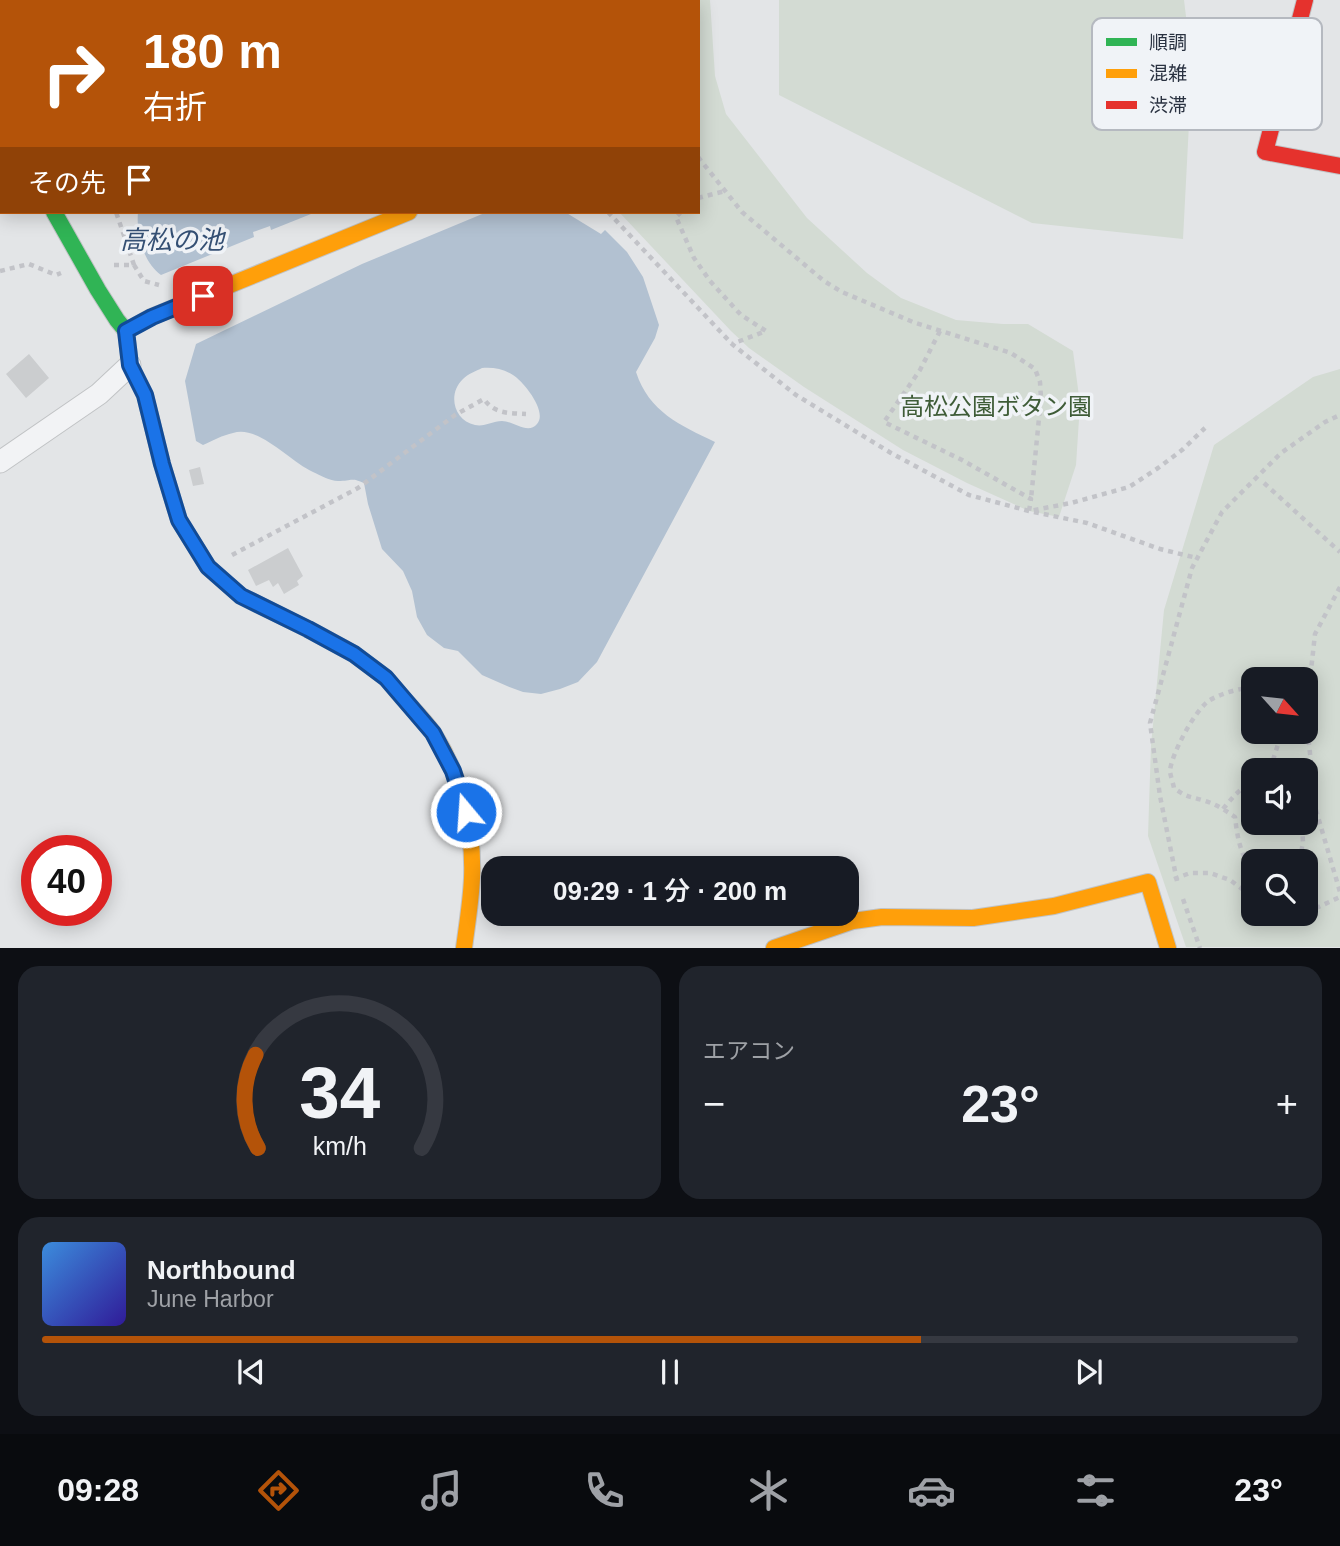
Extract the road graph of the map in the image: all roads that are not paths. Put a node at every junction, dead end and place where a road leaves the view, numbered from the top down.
1 (1305, 0) edge
2 (1300, 18) edge
3 (1271, 130) edge
4 (1340, 166) edge
5 (55, 214) edge
6 (404, 214) edge
7 (126, 331) junction
8 (130, 365) junction
9 (0, 462) edge
10 (464, 947) edge
11 (774, 947) edge
12 (1168, 947) edge

1 - 2 street
3 - 4 street
5 - 7 street
6 - 7 street
7 - 8 street
8 - 9 street
8 - 10 street
11 - 12 street

